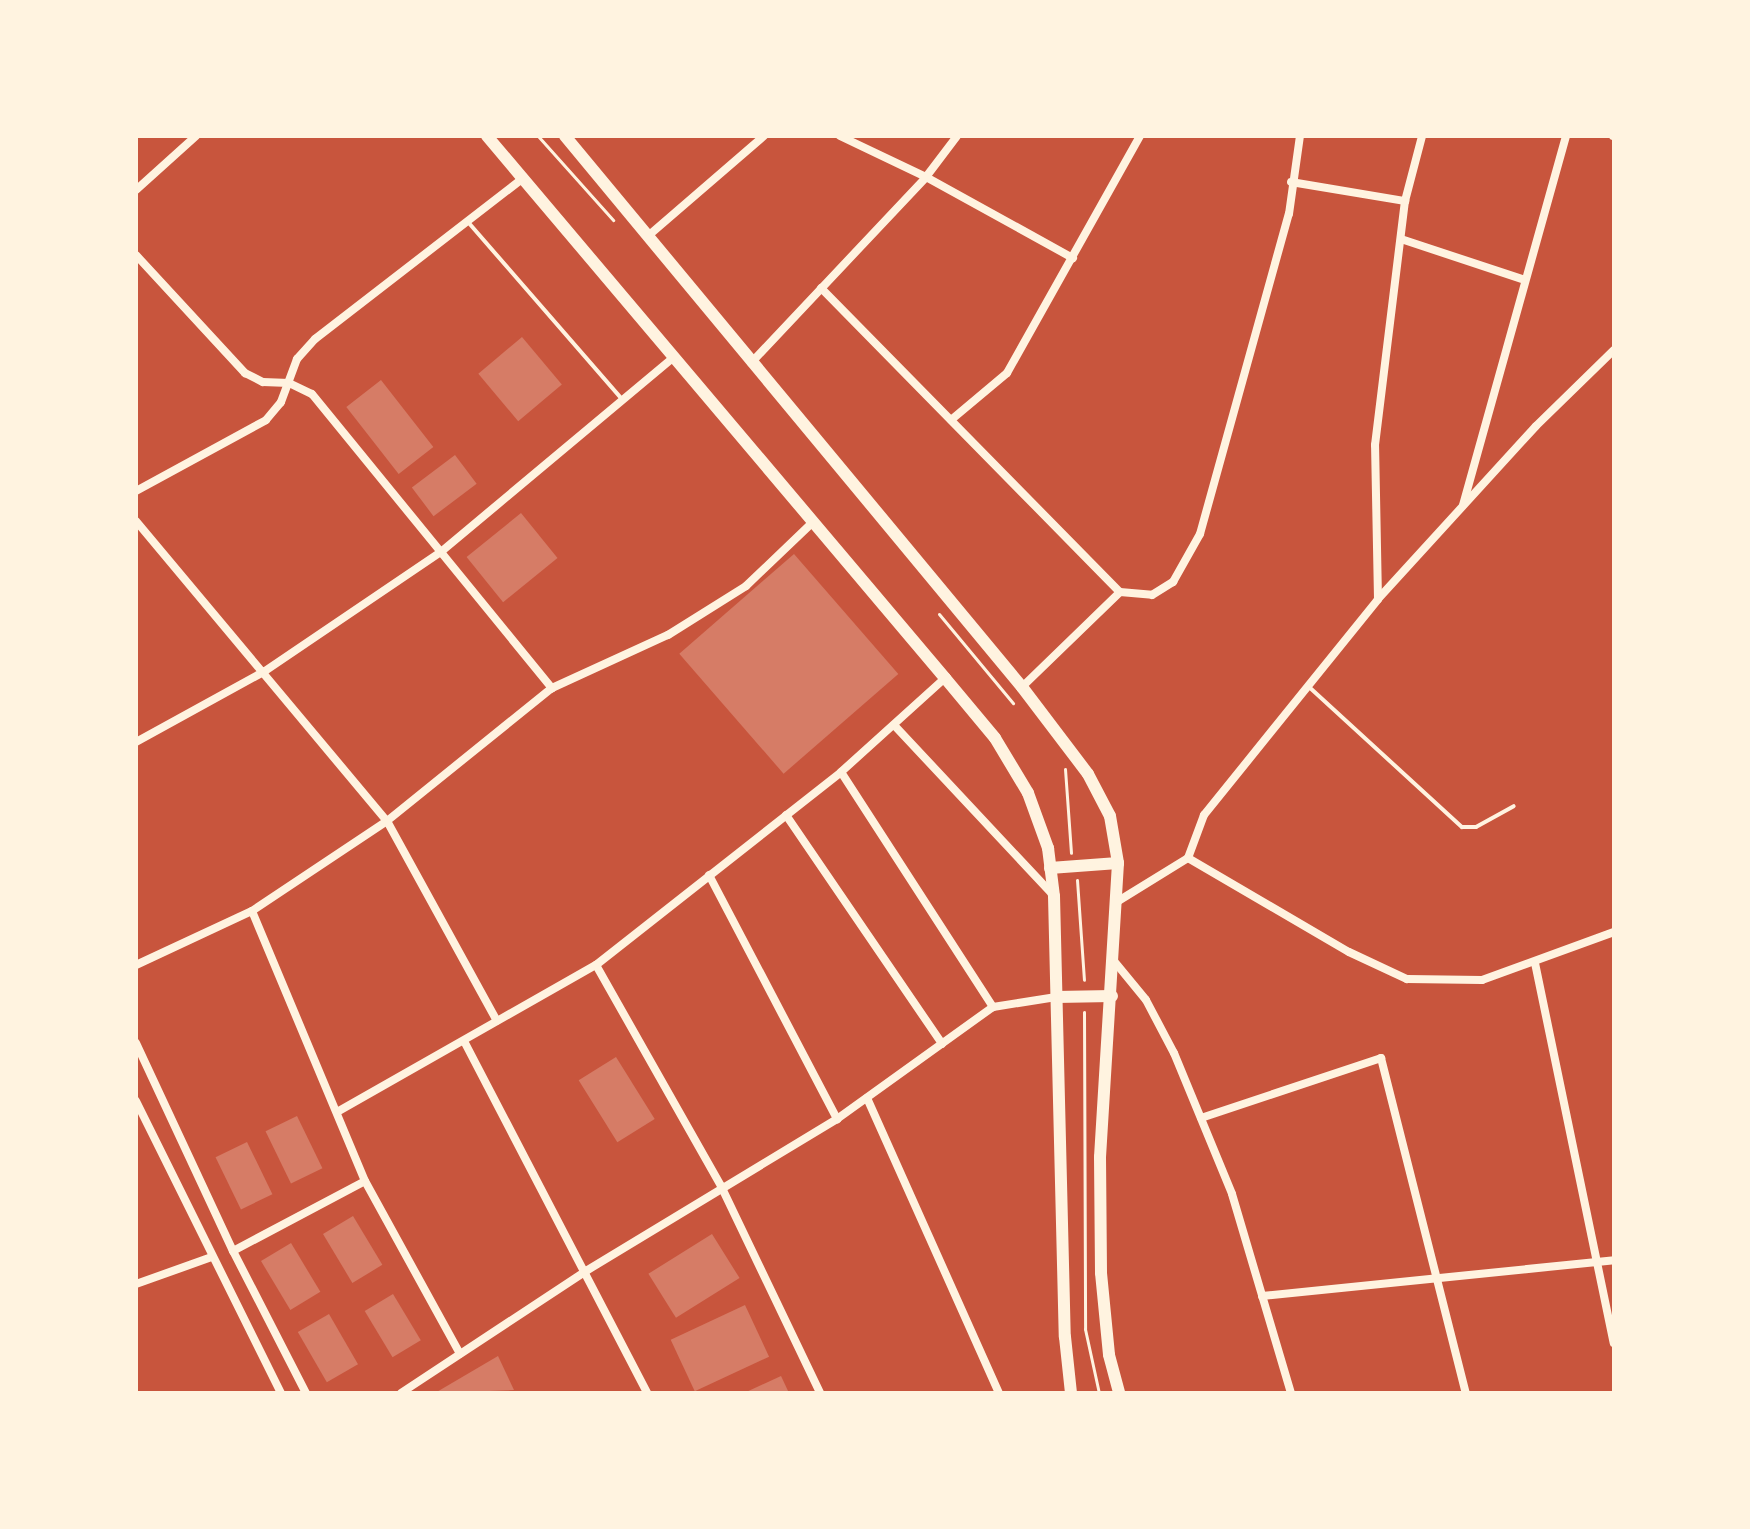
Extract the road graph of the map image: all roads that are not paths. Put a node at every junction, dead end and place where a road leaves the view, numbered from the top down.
1 (196, 136) edge
2 (487, 136) edge
3 (565, 136) edge
4 (764, 136) edge
5 (840, 136) edge
6 (957, 136) edge
7 (1140, 136) edge
8 (1300, 136) edge
9 (1422, 136) edge
10 (1566, 136) edge
11 (926, 177) junction
12 (522, 179) junction
13 (1291, 182) junction
14 (136, 190) edge
15 (1405, 201) junction
16 (468, 222) junction
17 (648, 236) junction
18 (1401, 239) junction
19 (136, 255) edge
20 (1073, 258) junction
21 (1522, 279) junction
22 (821, 288) junction
23 (1614, 350) edge
24 (674, 357) junction
25 (1610, 357) edge
26 (751, 363) junction
27 (289, 383) junction
28 (623, 400) junction
29 (951, 420) junction
30 (136, 491) edge
31 (1463, 507) junction
32 (136, 521) edge
33 (813, 522) junction
34 (442, 551) junction
35 (1120, 592) junction
36 (1378, 599) junction
37 (265, 671) junction
38 (945, 678) junction
39 (1308, 686) junction
40 (1022, 687) junction
41 (552, 688) junction
42 (894, 725) junction
43 (136, 742) edge
44 (841, 772) junction
45 (1514, 806) dead end
46 (786, 815) junction
47 (387, 821) junction
48 (1188, 858) junction
49 (1118, 863) junction
50 (1050, 868) junction
51 (709, 875) junction
52 (1054, 896) junction
53 (1115, 903) junction
54 (252, 911) junction
55 (1614, 932) edge
56 (1114, 961) junction
57 (1535, 963) junction
58 (136, 965) edge
59 (596, 965) junction
60 (1112, 996) junction
61 (1056, 997) junction
62 (993, 1007) junction
63 (497, 1021) junction
64 (464, 1041) junction
65 (136, 1043) edge
66 (942, 1044) junction
67 (867, 1098) junction
68 (136, 1101) edge
69 (337, 1112) junction
70 (1201, 1118) junction
71 (837, 1119) junction
72 (365, 1181) junction
73 (721, 1186) junction
74 (233, 1251) junction
75 (212, 1257) junction
76 (1614, 1260) edge
77 (1597, 1262) junction
78 (586, 1271) junction
79 (1439, 1278) junction
80 (136, 1284) edge
81 (1262, 1296) junction
82 (1614, 1343) edge
83 (460, 1354) junction
84 (413, 1390) edge
85 (281, 1393) edge
86 (306, 1393) edge
87 (401, 1393) edge
88 (647, 1393) edge
89 (820, 1393) edge
90 (999, 1393) edge
91 (1071, 1393) edge
92 (1119, 1393) edge
93 (1291, 1393) edge
94 (1466, 1393) edge

1 - 14 street
2 - 12 main road
3 - 17 main road
4 - 17 street
5 - 11 street
6 - 11 street
7 - 20 street
8 - 13 street
9 - 15 street
10 - 21 street
11 - 20 street
11 - 22 street
12 - 16 street
12 - 24 main road
13 - 15 street
13 - 35 street
15 - 18 street
16 - 27 street
16 - 28 lane
17 - 26 main road
18 - 21 street
18 - 36 street
19 - 27 street
20 - 29 street
21 - 31 street
22 - 26 street
22 - 29 street
23 - 25 street
24 - 28 street
24 - 33 main road
25 - 31 street
26 - 40 main road
27 - 30 street
27 - 34 street
28 - 34 street
29 - 35 street
31 - 36 street
32 - 37 street
33 - 38 main road
33 - 41 street
34 - 37 street
34 - 41 street
35 - 40 street
36 - 39 street
37 - 43 street
37 - 47 street
38 - 42 street
38 - 50 main road
39 - 45 lane
39 - 48 street
40 - 49 main road
41 - 47 street
42 - 44 street
42 - 52 street
44 - 46 street
44 - 62 street
46 - 51 street
46 - 66 street
47 - 54 street
47 - 63 street
48 - 53 street
48 - 57 street
49 - 50 main road
49 - 53 main road
50 - 52 main road
51 - 59 street
51 - 71 street
52 - 61 main road
53 - 56 main road
54 - 58 street
54 - 69 street
55 - 57 street
56 - 60 main road
56 - 70 street
57 - 77 street
59 - 63 street
59 - 73 street
60 - 61 main road
60 - 92 main road
61 - 62 street
61 - 91 main road
62 - 66 street
63 - 64 street
64 - 69 street
64 - 78 street
65 - 74 street
66 - 67 street
67 - 71 street
67 - 90 street
68 - 75 street
69 - 72 street
70 - 79 street
70 - 81 street
71 - 73 street
72 - 74 street
72 - 83 street
73 - 78 street
73 - 89 street
74 - 86 street
75 - 80 street
75 - 85 street
76 - 77 street
77 - 79 street
77 - 82 street
78 - 83 street
78 - 88 street
79 - 81 street
79 - 94 street
81 - 93 street
83 - 84 street
84 - 87 street

